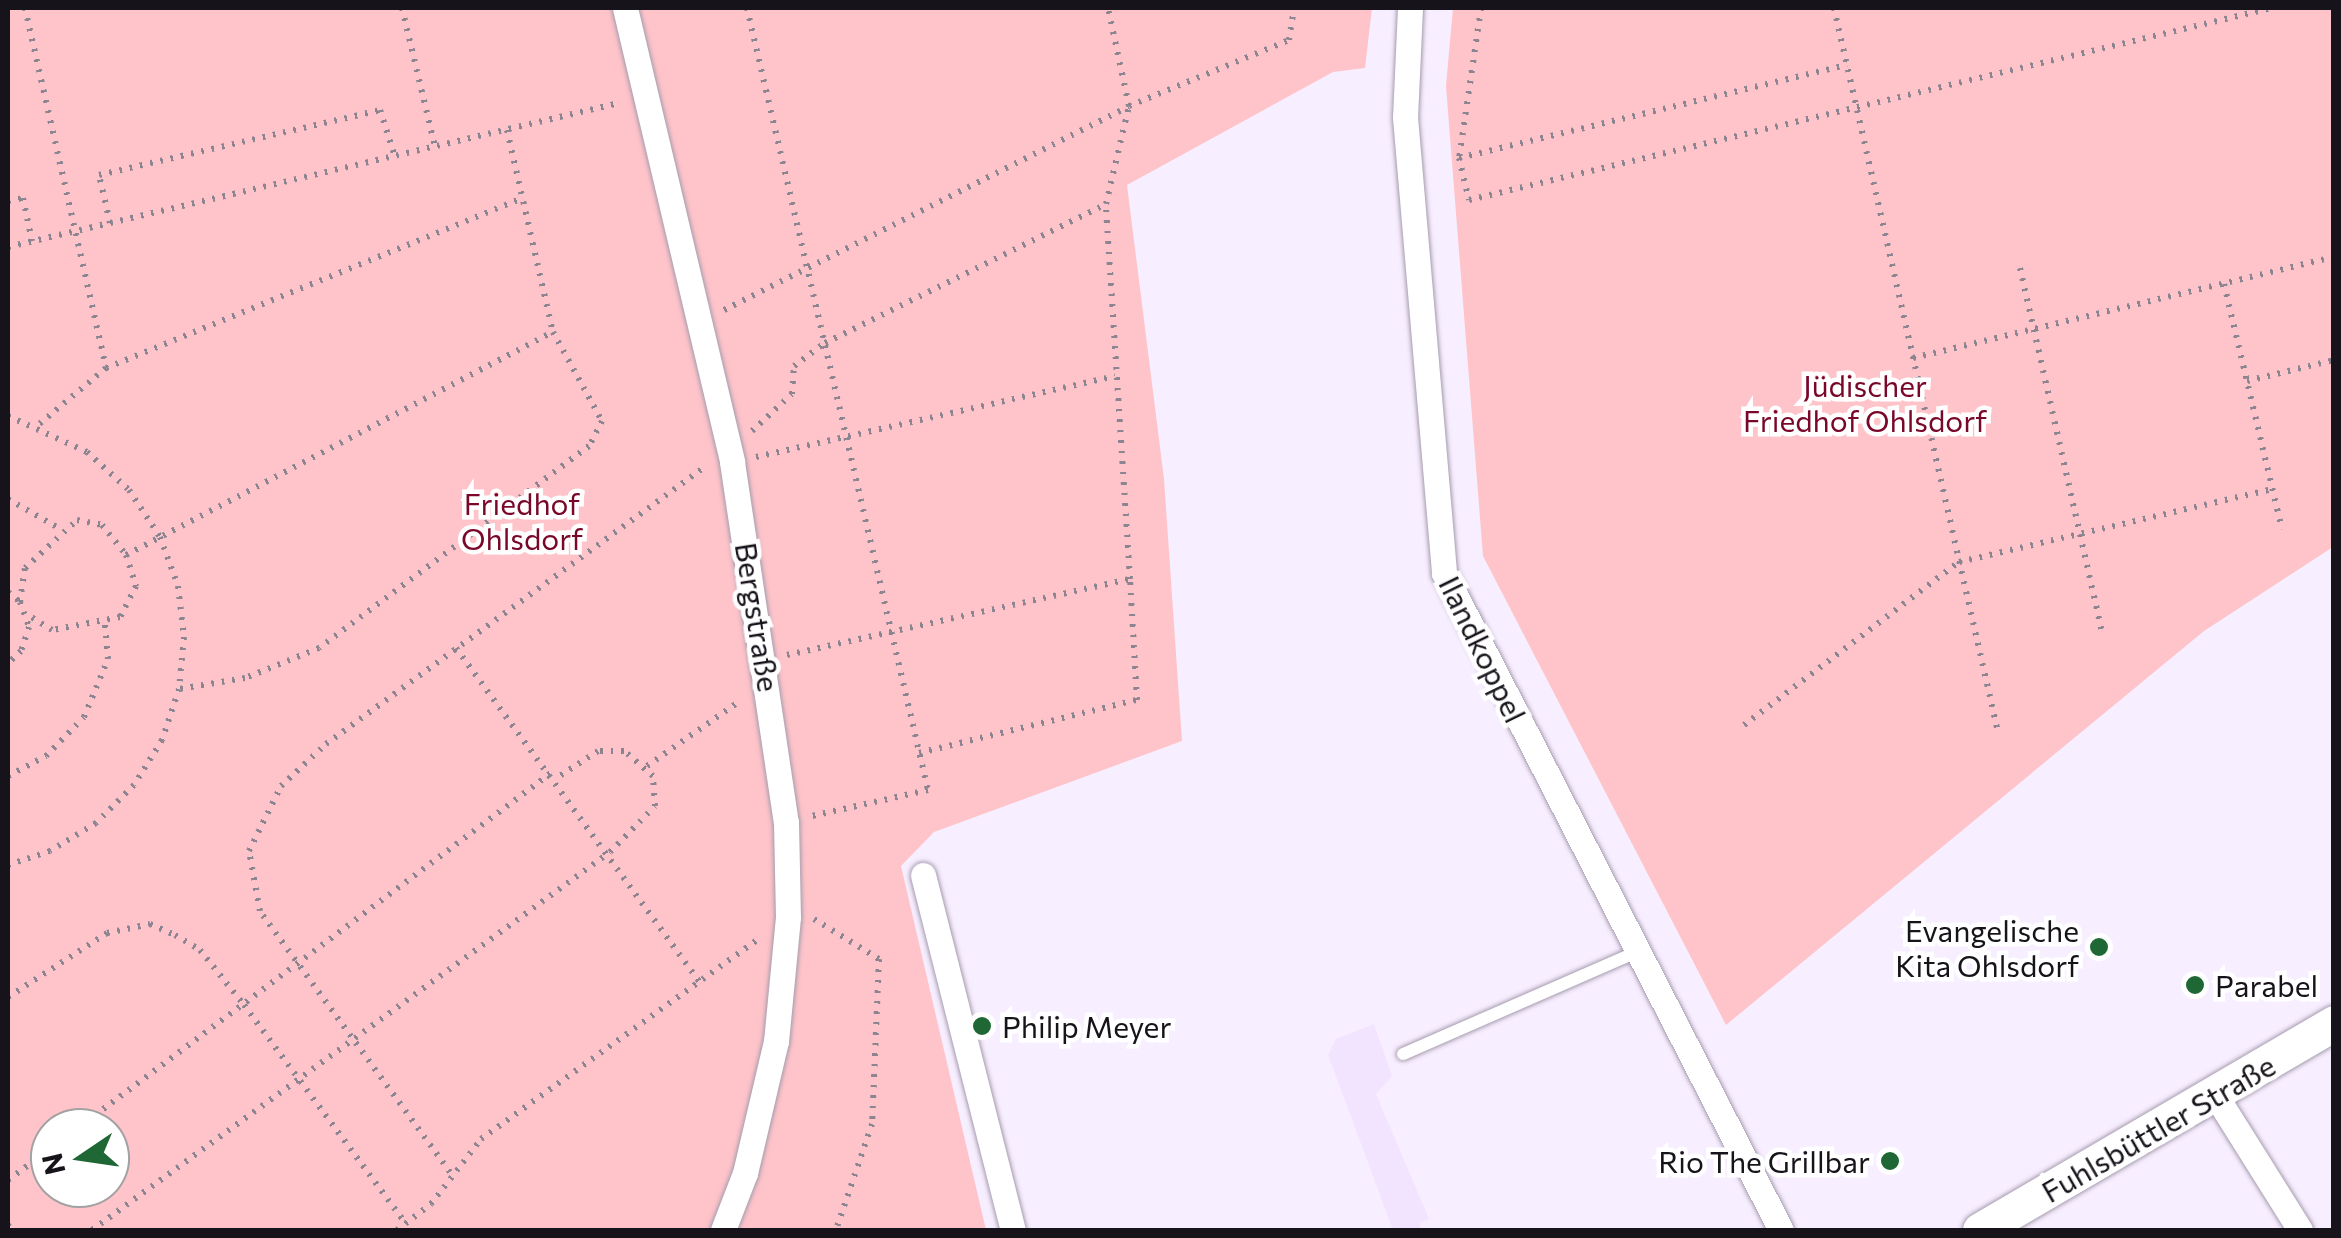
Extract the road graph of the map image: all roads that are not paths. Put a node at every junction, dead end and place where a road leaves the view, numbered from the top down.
1 (625, 8) edge
2 (1410, 8) edge
3 (923, 875) dead end
4 (1639, 952) junction
5 (2334, 1023) edge
6 (1403, 1054) dead end
7 (2216, 1096) junction
8 (723, 1230) edge
9 (1014, 1230) edge
10 (1781, 1230) edge
11 (1980, 1230) edge
12 (2300, 1230) edge

1 - 8 street, Bergstraße
2 - 4 street, Ilandkoppel
3 - 9 street
4 - 6 lane
4 - 10 street, Ilandkoppel
5 - 7 main road, Fuhlsbüttler Straße
7 - 11 main road, Fuhlsbüttler Straße
7 - 12 street

